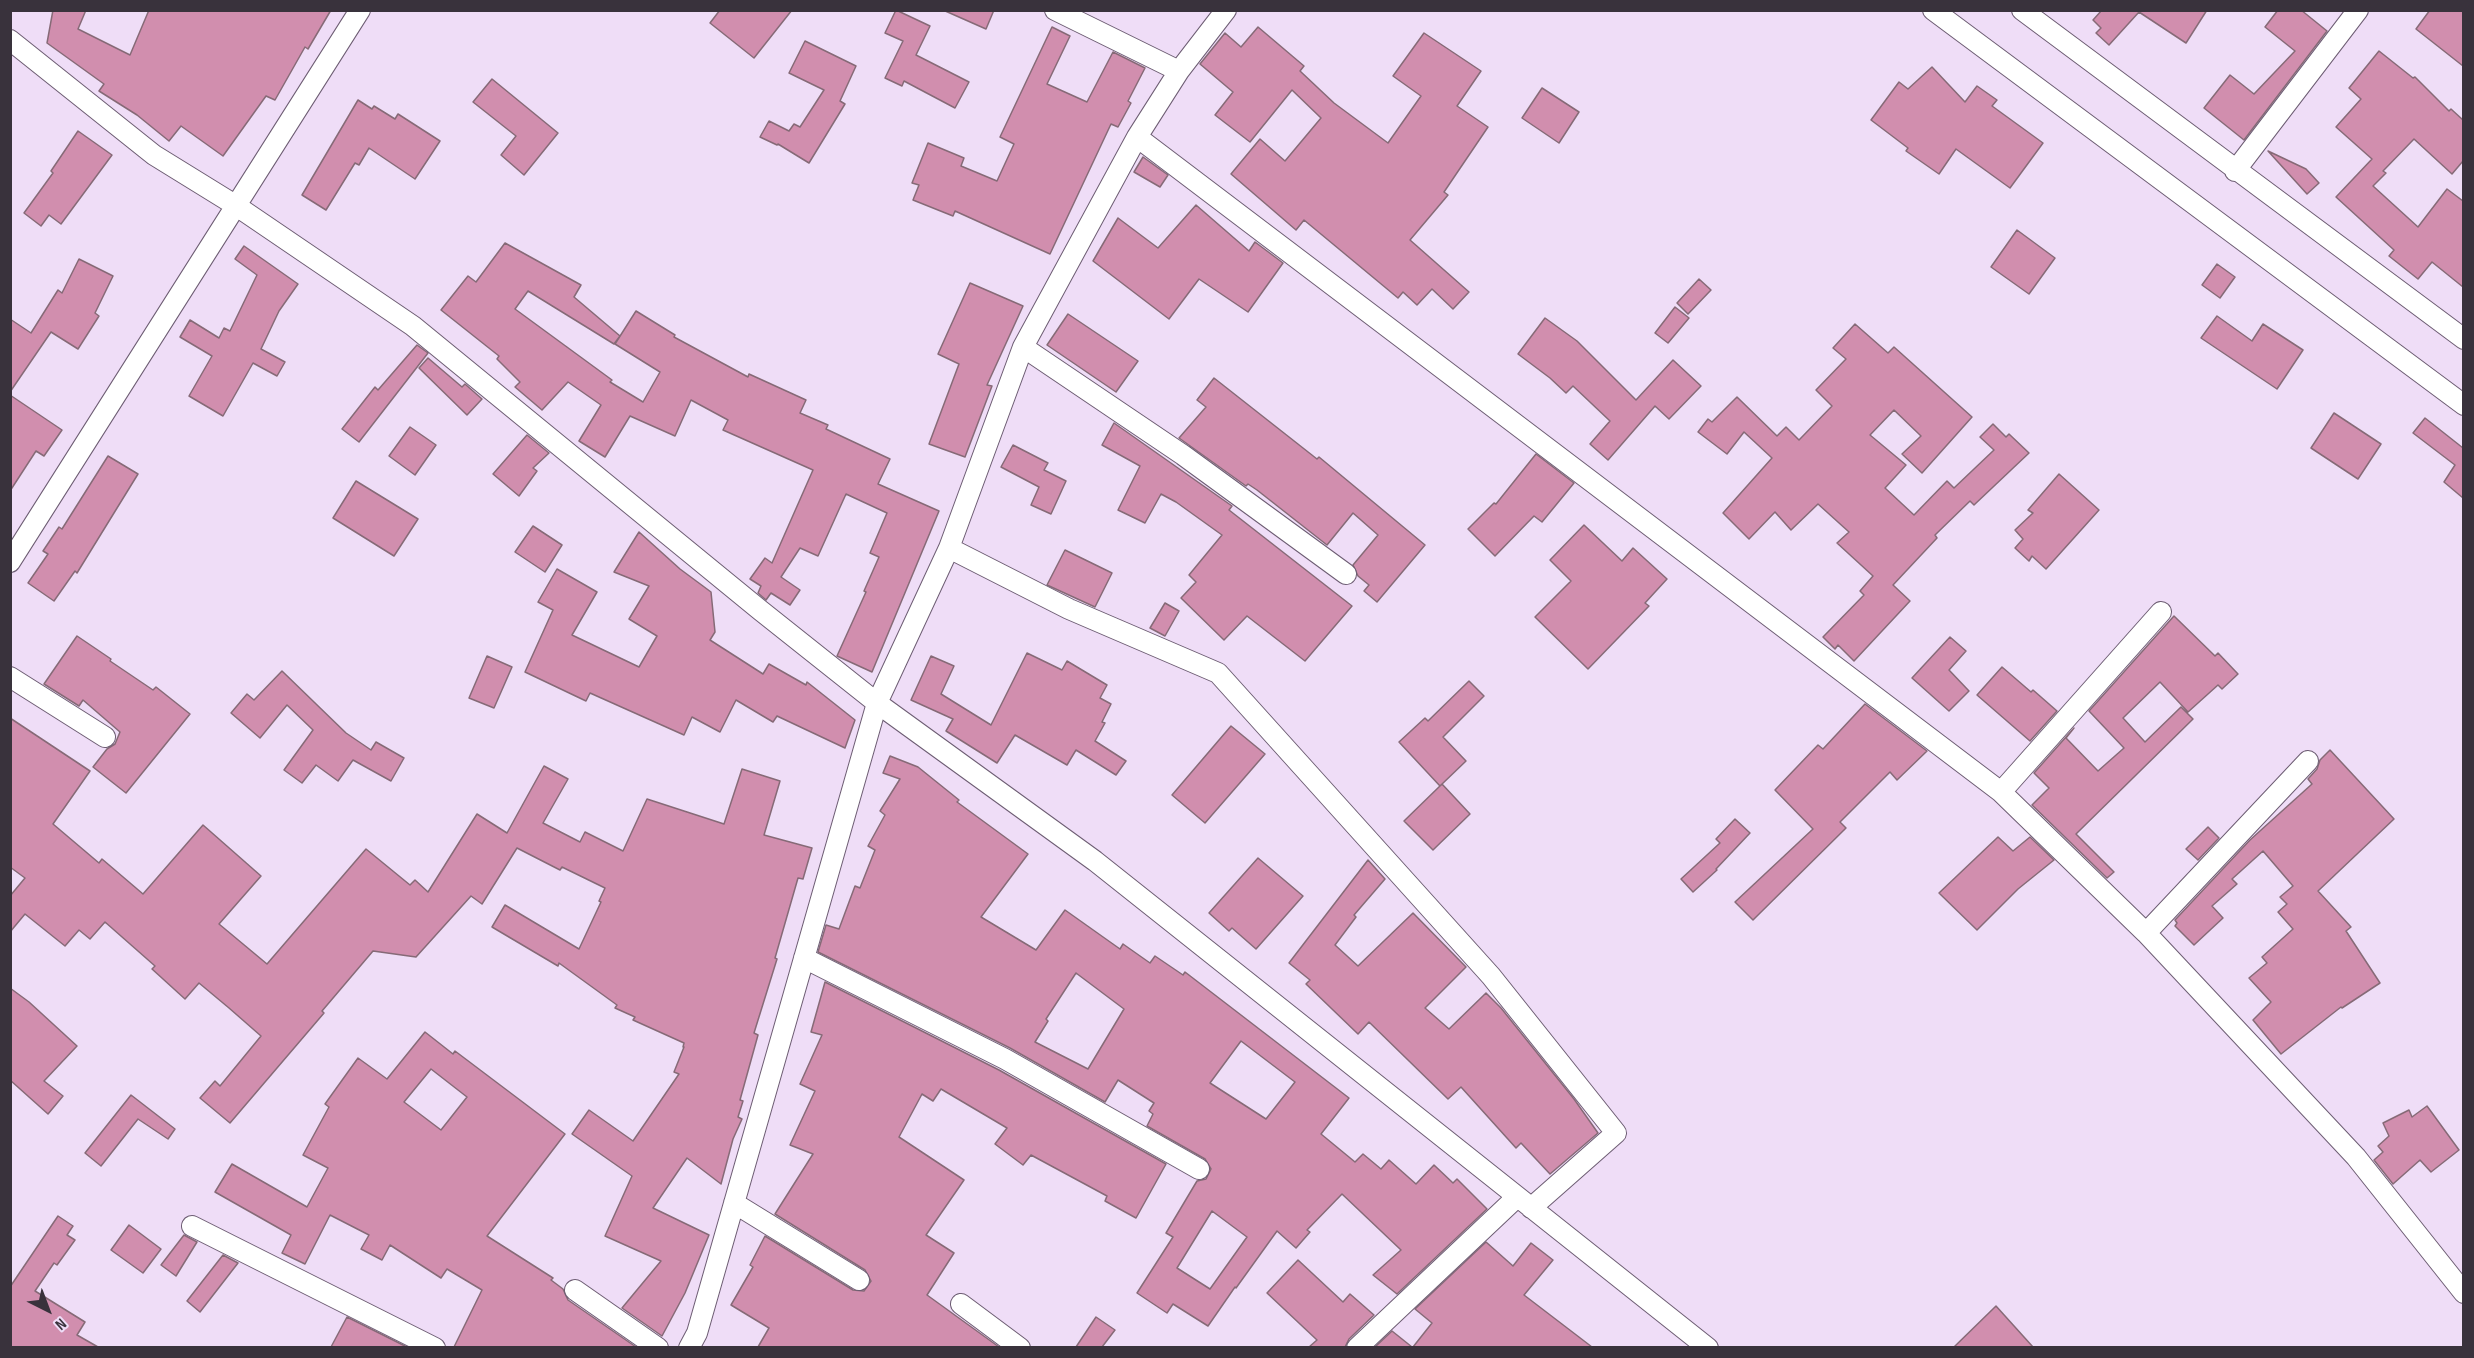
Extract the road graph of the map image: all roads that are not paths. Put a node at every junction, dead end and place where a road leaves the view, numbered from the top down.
1 (360, 10) edge
2 (1055, 10) edge
3 (1226, 10) edge
4 (1933, 10) edge
5 (2022, 10) edge
6 (2358, 10) edge
7 (10, 40) edge
8 (1179, 71) junction
9 (1137, 137) junction
10 (2235, 171) junction
11 (236, 205) junction
12 (2463, 339) edge
13 (1023, 347) junction
14 (2463, 405) edge
15 (949, 548) junction
16 (10, 562) edge
17 (1346, 574) dead end
18 (2161, 612) dead end
19 (10, 677) edge
20 (877, 703) junction
21 (105, 737) dead end
22 (2308, 761) dead end
23 (2001, 792) junction
24 (2146, 933) junction
25 (804, 958) junction
26 (1199, 1169) dead end
27 (734, 1203) junction
28 (1524, 1203) junction
29 (192, 1226) dead end
30 (859, 1280) dead end
31 (575, 1290) dead end
32 (2463, 1293) edge
33 (961, 1304) dead end
34 (435, 1347) edge
35 (658, 1347) edge
36 (689, 1347) edge
37 (1020, 1347) edge
38 (1358, 1347) edge
39 (1708, 1347) edge

1 - 11 street
2 - 8 street
3 - 8 street
4 - 14 street
5 - 10 street
6 - 10 street
7 - 11 street
8 - 9 street
9 - 13 street
9 - 23 street
10 - 12 street
11 - 16 street
11 - 20 street
13 - 15 street
13 - 17 street
15 - 20 street
15 - 28 street
18 - 23 street
19 - 21 street
20 - 25 street
20 - 28 street
22 - 24 street
23 - 24 street
24 - 32 street
25 - 26 street
25 - 27 street
27 - 30 street
27 - 36 street
28 - 38 street
28 - 39 street
29 - 34 street
31 - 35 street
33 - 37 street

